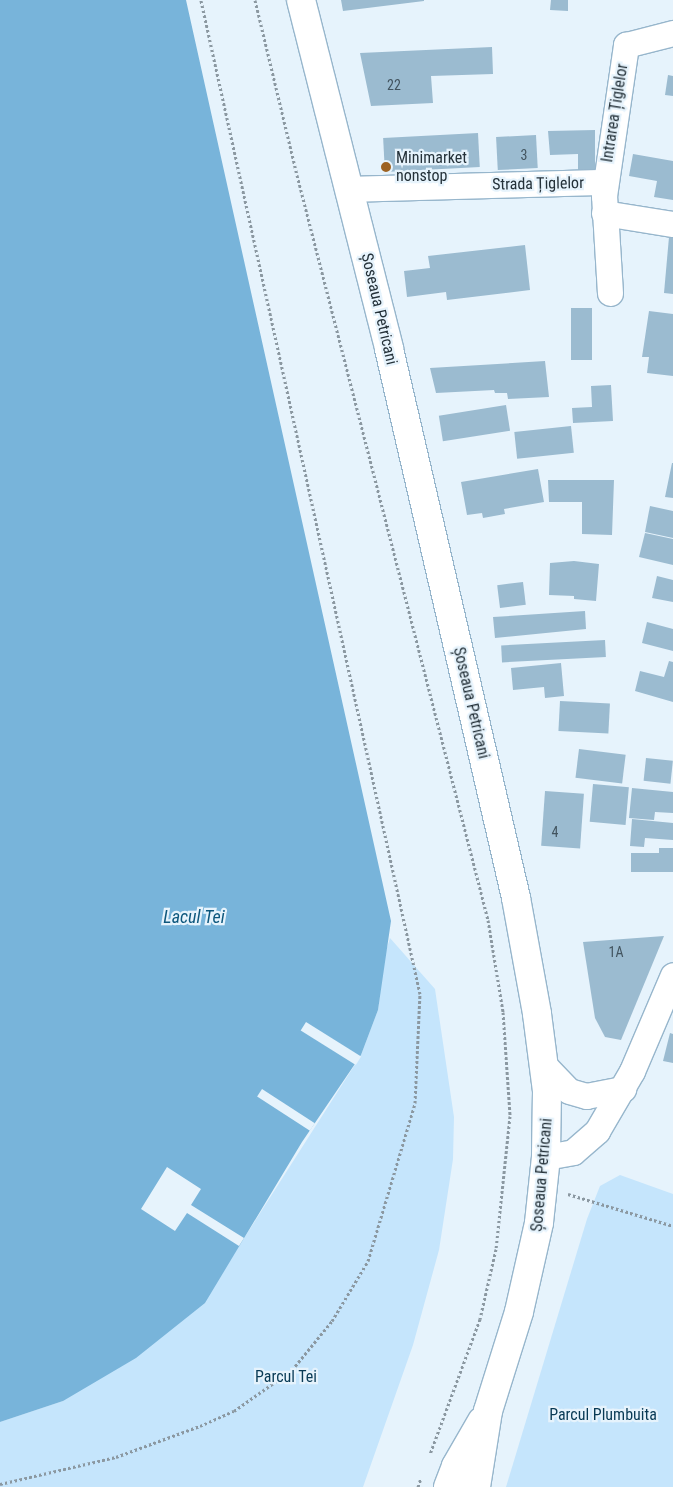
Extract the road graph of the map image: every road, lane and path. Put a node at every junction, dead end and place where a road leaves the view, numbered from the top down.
1 (201, 0) edge
2 (255, 0) edge
3 (301, 0) edge
4 (673, 33) edge
5 (605, 182) junction
6 (349, 189) junction
7 (604, 213) junction
8 (673, 224) edge
9 (610, 293) dead end
10 (673, 975) edge
11 (543, 1064) junction
12 (623, 1089) junction
13 (546, 1157) junction
14 (544, 1187) junction
15 (673, 1226) edge
16 (488, 1411) junction
17 (429, 1456) dead end
18 (422, 1474) dead end
19 (0, 1484) edge
20 (418, 1487) edge
21 (448, 1487) edge
22 (476, 1487) edge

1 - 19 path
2 - 17 path
3 - 6 main road, Șoseaua Petricani
4 - 5 street, Intrarea Țiglelor
5 - 6 street, Strada Țiglelor
5 - 7 street, Strada Țiglelor
6 - 11 main road, Șoseaua Petricani
7 - 8 street
7 - 9 street, Strada Țiglelor
10 - 12 street
11 - 12 street
11 - 13 main road, Șoseaua Petricani
12 - 13 street
13 - 14 main road, Șoseaua Petricani
14 - 15 path
14 - 16 main road, Șoseaua Petricani
16 - 21 main road
16 - 22 main road
18 - 20 path

